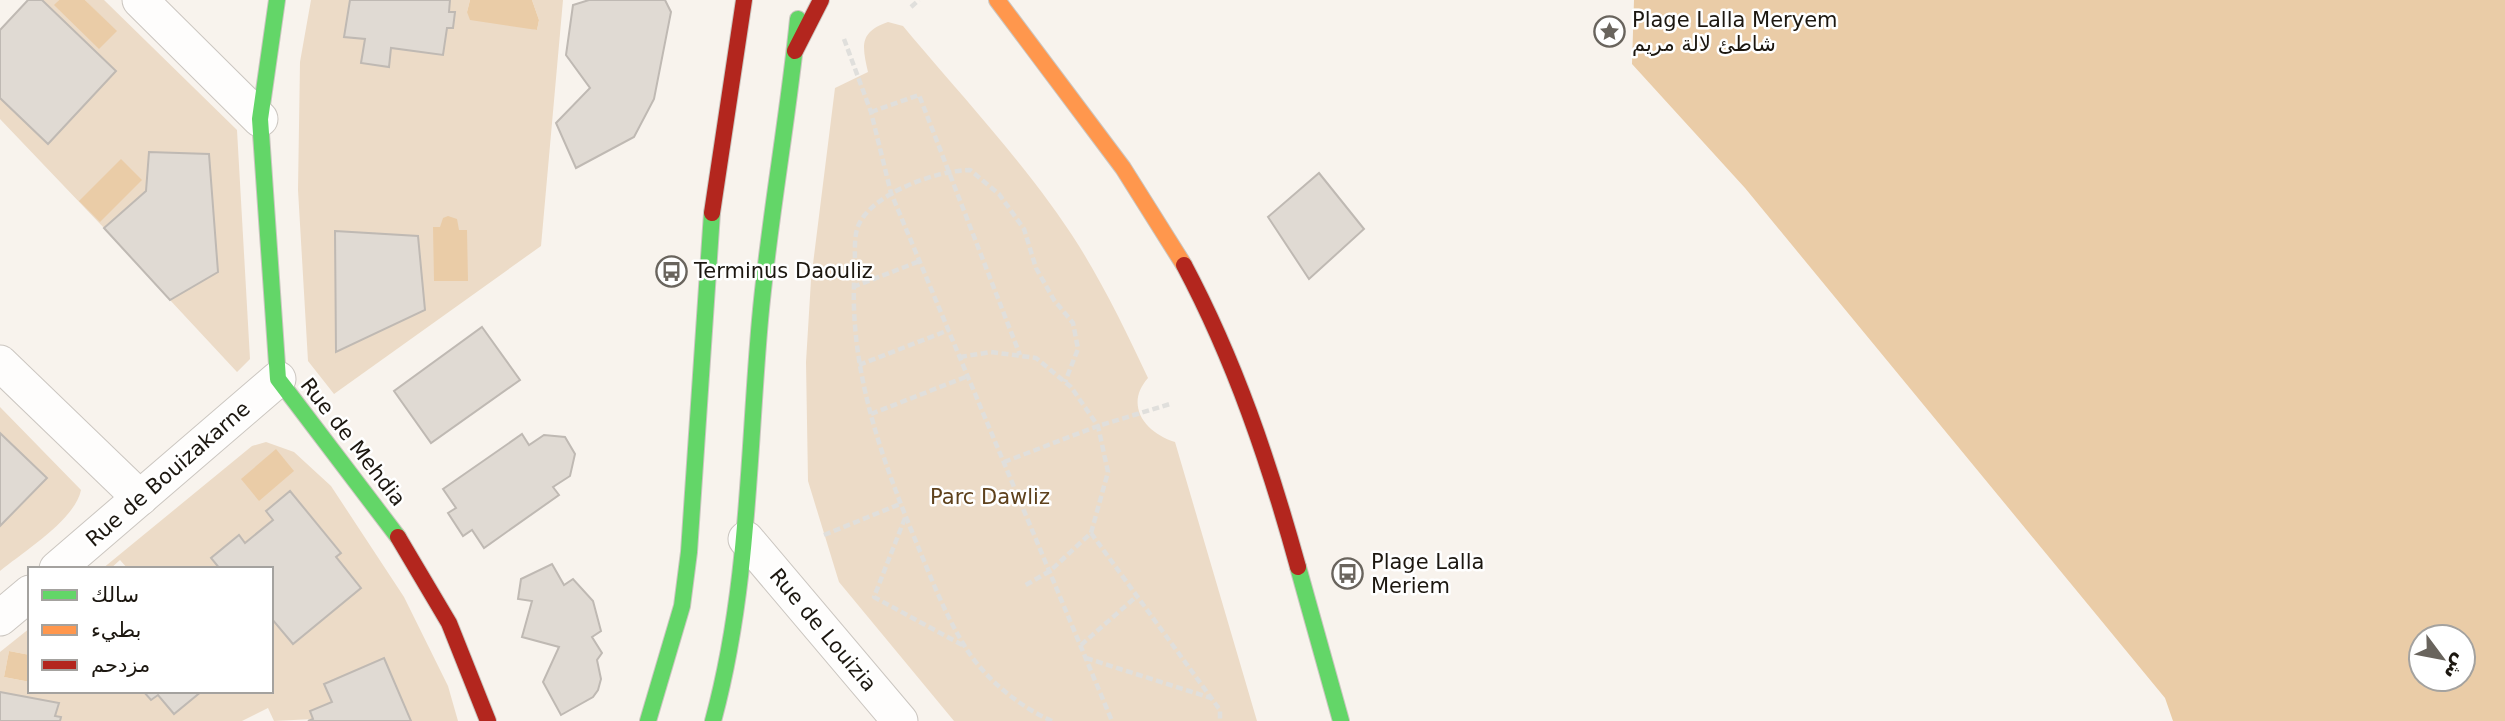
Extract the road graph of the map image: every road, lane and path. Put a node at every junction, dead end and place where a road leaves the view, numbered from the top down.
1 (139, 0) edge
2 (277, 0) edge
3 (744, 0) edge
4 (800, 0) edge
5 (821, 0) edge
6 (919, 0) edge
7 (997, 0) edge
8 (911, 7) dead end
9 (841, 30) dead end
10 (795, 51) junction
11 (871, 112) junction
12 (260, 119) junction
13 (948, 170) junction
14 (891, 193) junction
15 (920, 261) junction
16 (853, 287) junction
17 (949, 330) junction
18 (960, 356) junction
19 (1020, 356) junction
20 (0, 363) edge
21 (859, 365) junction
22 (968, 376) junction
23 (278, 379) junction
24 (1065, 382) junction
25 (1170, 404) dead end
26 (871, 414) junction
27 (1098, 426) junction
28 (1004, 462) junction
29 (140, 498) junction
30 (900, 504) junction
31 (906, 518) junction
32 (1091, 533) junction
33 (824, 535) dead end
34 (746, 539) junction
35 (59, 567) edge
36 (1050, 571) junction
37 (1024, 586) dead end
38 (28, 595) edge
39 (1137, 596) junction
40 (0, 618) edge
41 (1081, 645) junction
42 (965, 646) junction
43 (1086, 658) junction
44 (1212, 699) junction
45 (488, 721) edge
46 (648, 721) edge
47 (713, 721) edge
48 (900, 721) edge
49 (1052, 721) edge
50 (1112, 721) edge
51 (1220, 721) edge
52 (1341, 721) edge

1 - 12 street
2 - 12 main road, Rue de Mehdia
3 - 46 main road
4 - 10 main road
5 - 10 main road
6 - 8 path
7 - 52 main road
9 - 11 path
10 - 34 main road
11 - 13 path
11 - 14 path
12 - 23 main road, Rue de Mehdia
13 - 14 path
13 - 19 path
13 - 24 path
14 - 15 path
14 - 16 path
15 - 16 path
15 - 17 path
16 - 21 path
17 - 18 path
17 - 21 path
18 - 19 path
18 - 22 path
19 - 24 path
20 - 29 street
21 - 26 path
22 - 26 path
22 - 28 path
23 - 29 street, Rue de Bouizakarne
23 - 45 main road, Rue de Mehdia
24 - 27 path
25 - 27 path
26 - 30 path
27 - 28 path
27 - 32 path
28 - 36 path
29 - 35 street, Rue de Bouizakarne
30 - 31 path
30 - 33 path
31 - 42 path
31 - 42 path
32 - 36 path
32 - 39 path
34 - 47 main road
34 - 48 street, Rue de Louizia
36 - 37 path
36 - 41 path
38 - 40 street
39 - 41 path
39 - 44 path
41 - 43 path
42 - 49 path
43 - 44 path
43 - 50 path
44 - 51 path

